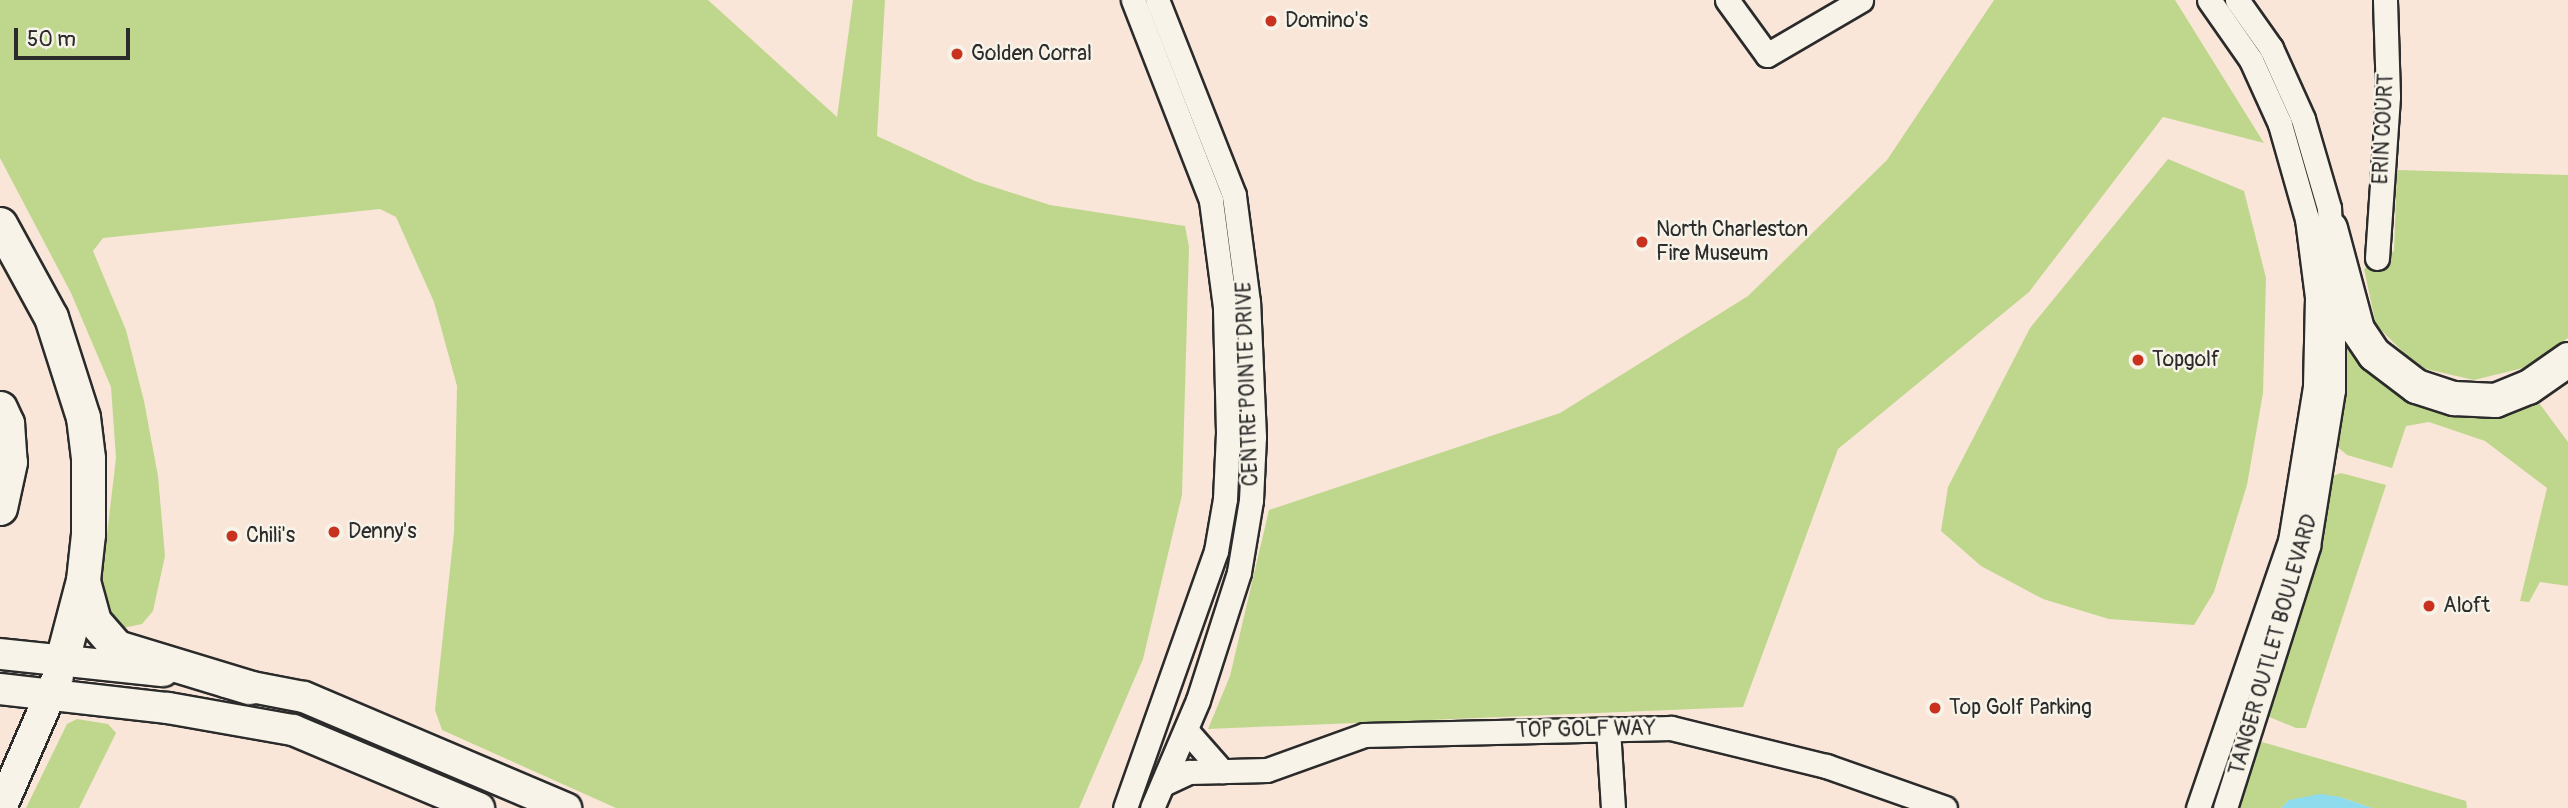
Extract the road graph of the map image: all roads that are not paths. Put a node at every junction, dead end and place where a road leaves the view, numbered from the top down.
1 (1133, 0) edge
2 (1157, 0) edge
3 (1727, 0) edge
4 (1861, 0) edge
5 (2208, 0) edge
6 (2237, 0) edge
7 (2385, 0) edge
8 (0, 224) edge
9 (2330, 228) junction
10 (2377, 258) dead end
11 (2568, 359) edge
12 (0, 408) edge
13 (0, 508) edge
14 (83, 580) junction
15 (0, 654) edge
16 (62, 660) junction
17 (249, 687) junction
18 (0, 689) edge
19 (53, 695) junction
20 (1608, 729) junction
21 (1186, 730) junction
22 (1222, 771) junction
23 (1163, 784) junction
24 (1, 808) edge
25 (479, 808) edge
26 (566, 808) edge
27 (1125, 808) edge
28 (1153, 808) edge
29 (1613, 808) edge
30 (1945, 808) edge
31 (2199, 808) edge
32 (2225, 808) edge

1 - 27 street, CENTRE POINTE DRIVE
2 - 21 street, CENTRE POINTE DRIVE
3 - 4 street
5 - 31 street, TANGER OUTLET BOULEVARD
6 - 9 street, TANGER OUTLET BOULEVARD
7 - 10 street, ERIN COURT
8 - 14 highway
9 - 11 highway
9 - 32 street, TANGER OUTLET BOULEVARD
12 - 13 highway
14 - 16 highway
14 - 17 highway
15 - 16 main road
16 - 17 main road
16 - 19 main road
17 - 26 main road
18 - 19 main road
19 - 24 main road
19 - 25 main road
20 - 22 street, TOP GOLF WAY
20 - 29 street
20 - 30 street, TOP GOLF WAY
21 - 22 street
21 - 23 street, CENTRE POINTE DRIVE
22 - 23 street, TOP GOLF WAY
23 - 28 street, CENTRE POINTE DRIVE

